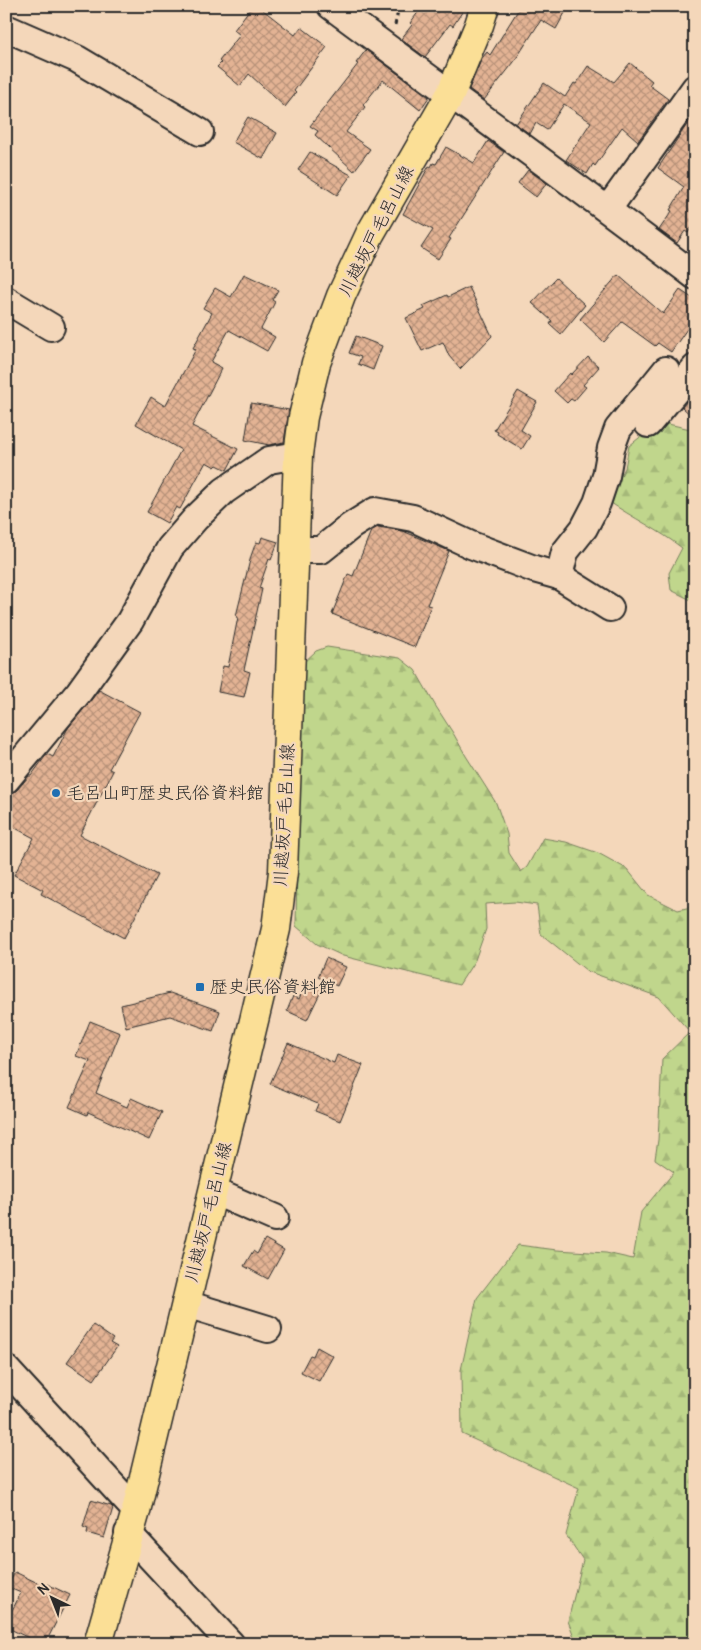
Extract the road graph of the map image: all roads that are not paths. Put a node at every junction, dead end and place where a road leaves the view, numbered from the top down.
1 (331, 6) edge
2 (485, 6) edge
3 (6, 28) edge
4 (695, 88) edge
5 (450, 95) junction
6 (200, 132) dead end
7 (608, 209) junction
8 (695, 276) edge
9 (6, 300) edge
10 (51, 327) dead end
11 (695, 368) edge
12 (666, 370) dead end
13 (648, 424) dead end
14 (298, 455) junction
15 (295, 550) junction
16 (559, 576) junction
17 (610, 608) dead end
18 (6, 780) edge
19 (213, 1191) junction
20 (275, 1218) dead end
21 (186, 1304) junction
22 (268, 1329) dead end
23 (6, 1369) edge
24 (132, 1522) junction
25 (98, 1644) edge
26 (231, 1644) edge

1 - 5 street
2 - 5 main road, 川越坂戸毛呂山線
3 - 6 street
4 - 7 street
5 - 7 street
5 - 14 main road, 川越坂戸毛呂山線
7 - 8 street
9 - 10 street
11 - 13 street
12 - 16 street
14 - 15 main road, 川越坂戸毛呂山線
14 - 18 street
15 - 16 street
15 - 19 main road, 川越坂戸毛呂山線
16 - 17 street
19 - 20 street
19 - 21 main road, 川越坂戸毛呂山線
21 - 22 street
21 - 24 main road, 川越坂戸毛呂山線
23 - 24 street
24 - 25 main road, 川越坂戸毛呂山線
24 - 26 street

